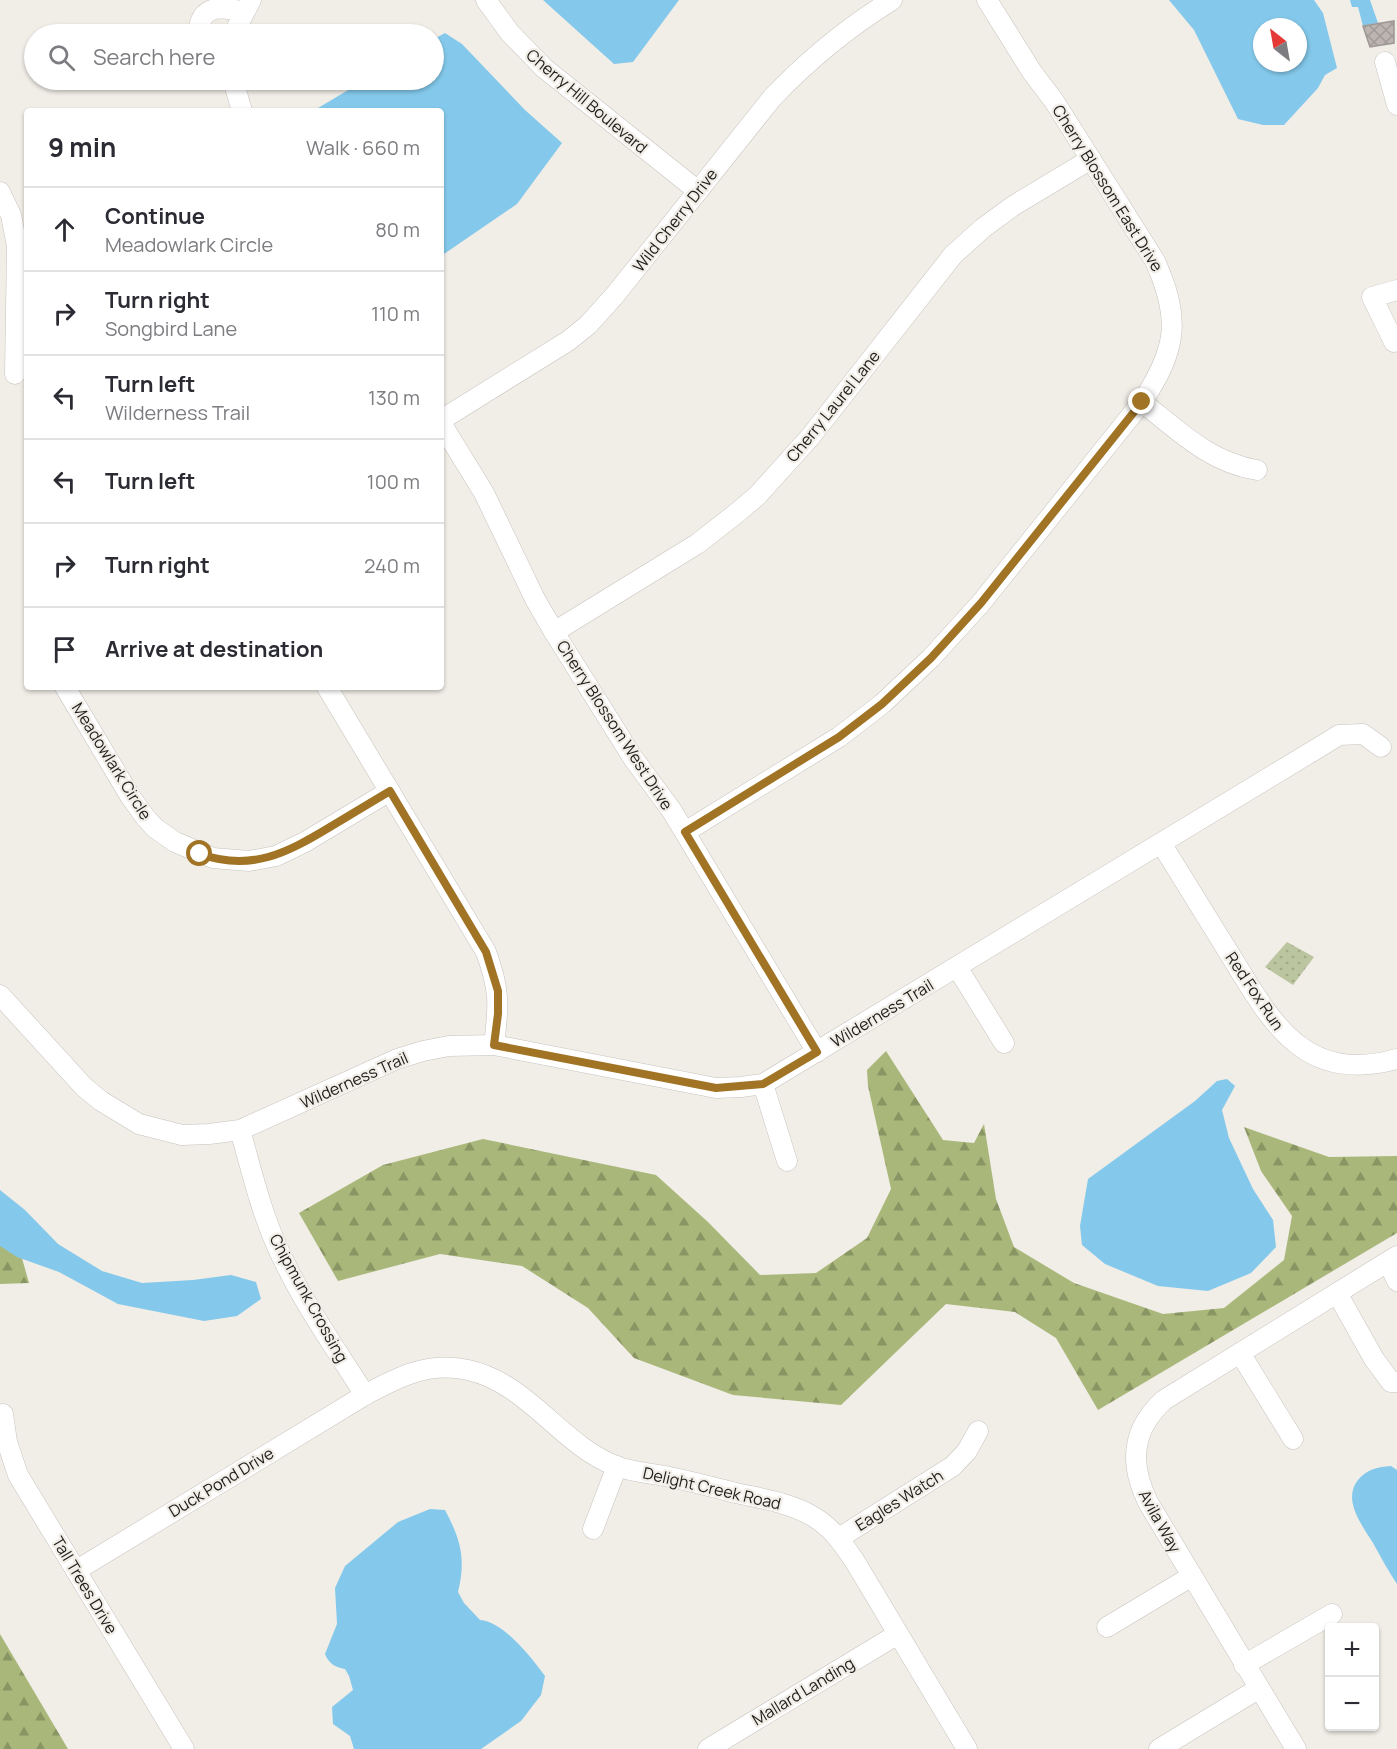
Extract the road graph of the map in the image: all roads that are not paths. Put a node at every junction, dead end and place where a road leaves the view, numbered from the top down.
1 (486, 0) edge
2 (892, 0) edge
3 (987, 0) edge
4 (248, 6) edge
5 (199, 24) edge
6 (240, 24) edge
7 (1385, 62) dead end
8 (236, 90) edge
9 (1397, 105) edge
10 (241, 108) edge
11 (1091, 159) junction
12 (698, 191) junction
13 (0, 192) edge
14 (1397, 290) edge
15 (1397, 341) edge
16 (14, 374) edge
17 (1142, 402) junction
18 (444, 420) edge
19 (444, 427) edge
20 (1257, 470) dead end
21 (554, 632) junction
22 (67, 690) edge
23 (329, 690) edge
24 (1381, 747) dead end
25 (390, 791) junction
26 (685, 832) junction
27 (1161, 843) junction
28 (957, 967) junction
29 (0, 995) edge
30 (1004, 1044) dead end
31 (494, 1045) junction
32 (817, 1052) junction
33 (1397, 1059) edge
34 (763, 1084) junction
35 (240, 1130) junction
36 (787, 1161) dead end
37 (1392, 1259) edge
38 (1397, 1281) edge
39 (1337, 1293) junction
40 (1240, 1353) junction
41 (1397, 1382) edge
42 (365, 1395) junction
43 (3, 1414) dead end
44 (978, 1431) dead end
45 (1293, 1439) dead end
46 (617, 1466) junction
47 (593, 1529) dead end
48 (839, 1538) junction
49 (77, 1570) junction
50 (1192, 1576) junction
51 (1332, 1614) dead end
52 (1107, 1627) dead end
53 (898, 1634) junction
54 (1244, 1665) junction
55 (1258, 1689) junction
56 (184, 1749) edge
57 (708, 1749) edge
58 (967, 1749) edge
59 (1160, 1749) edge
60 (1296, 1749) edge

1 - 12 street, Cherry Hill Boulevard
2 - 12 street, Wild Cherry Drive
3 - 11 street, Cherry Blossom East Drive
4 - 5 street
4 - 6 street
7 - 9 street
8 - 10 street
11 - 17 street, Cherry Blossom East Drive
11 - 21 street, Cherry Laurel Lane
12 - 18 street, Wild Cherry Drive
13 - 16 street
14 - 15 street
17 - 20 street
17 - 26 street, Cherry Blossom East Drive
19 - 21 street, Cherry Blossom West Drive
21 - 26 street, Cherry Blossom West Drive
22 - 25 street, Meadowlark Circle
23 - 25 street
24 - 27 street, Wilderness Trail
25 - 31 street
26 - 32 street, Cherry Blossom West Drive
27 - 28 street, Wilderness Trail
27 - 33 street, Red Fox Run
28 - 30 street
28 - 32 street, Wilderness Trail
29 - 35 street, Wilderness Trail
31 - 34 street, Wilderness Trail
31 - 35 street, Wilderness Trail
32 - 34 street, Wilderness Trail
34 - 36 street
35 - 42 street, Chipmunk Crossing
37 - 38 street
37 - 39 street, Avila Way
39 - 40 street, Avila Way
39 - 41 street
40 - 45 street
40 - 50 street, Avila Way
42 - 46 street, Delight Creek Road
42 - 49 street, Duck Pond Drive
43 - 49 street, Tall Trees Drive
44 - 48 street, Eagles Watch
46 - 47 street
46 - 48 street, Delight Creek Road
48 - 53 street, Delight Creek Road
49 - 56 street, Tall Trees Drive
50 - 52 street
50 - 54 street, Avila Way
51 - 54 street
53 - 57 street, Mallard Landing
53 - 58 street, Delight Creek Road
54 - 55 street, Avila Way
55 - 59 street
55 - 60 street, Avila Way

